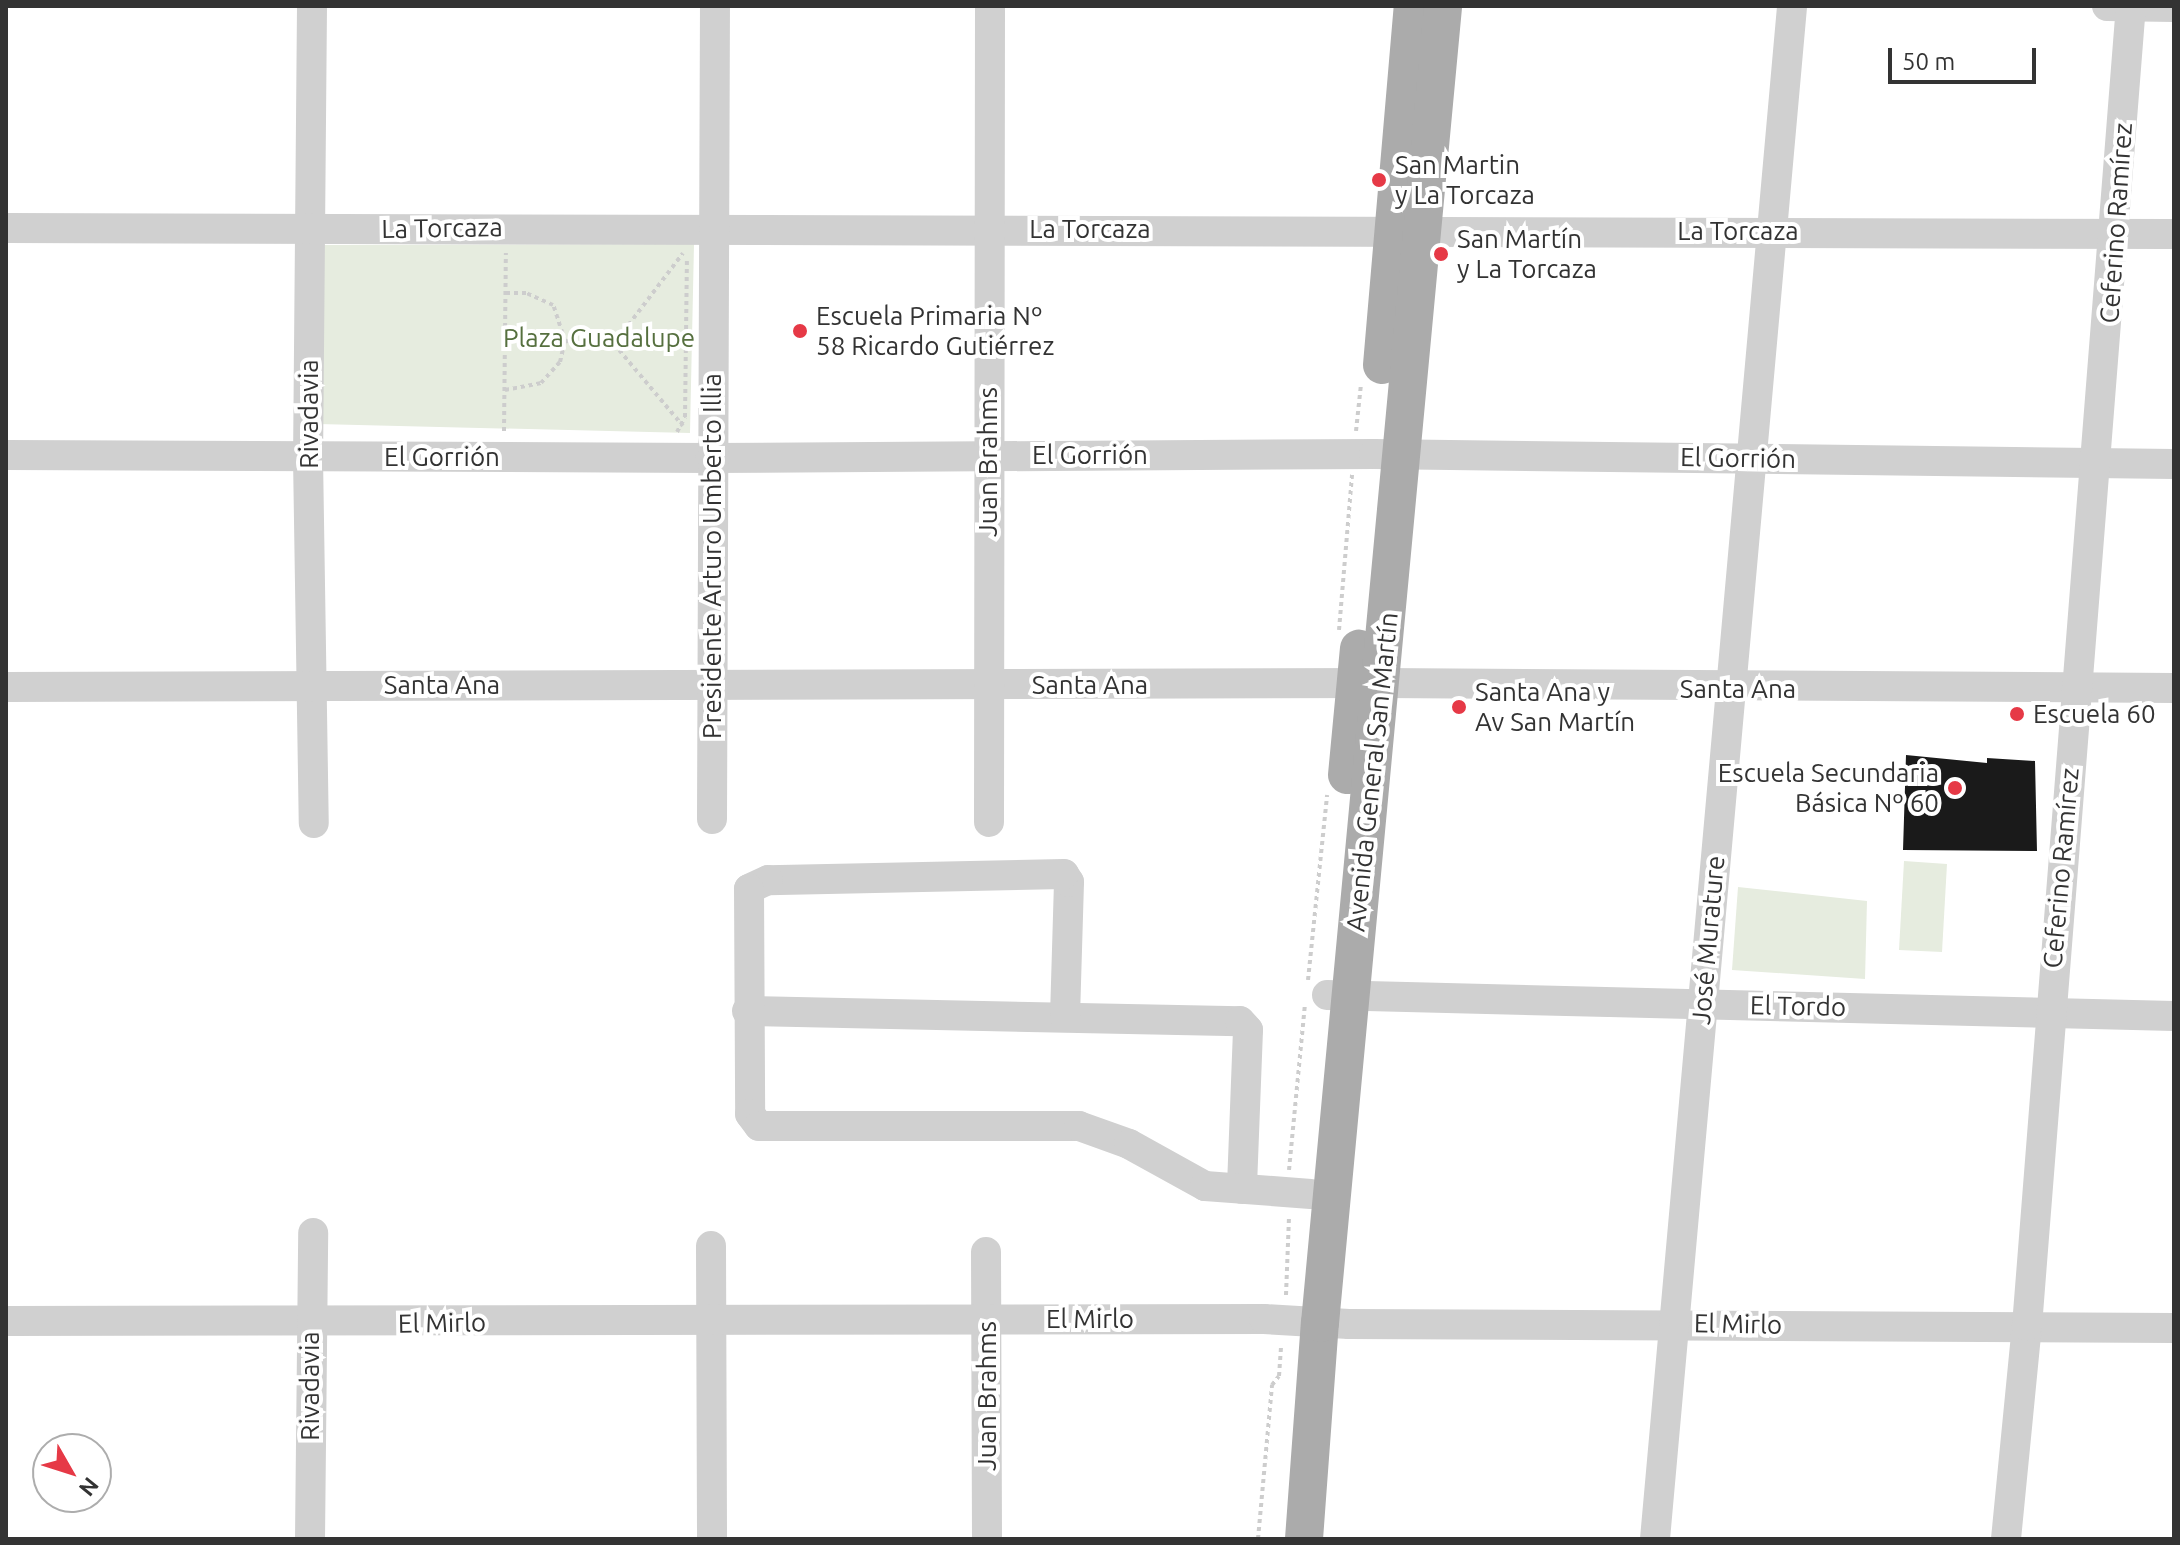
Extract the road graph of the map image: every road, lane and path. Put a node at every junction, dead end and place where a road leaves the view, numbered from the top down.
1 (312, 6) edge
2 (715, 6) edge
3 (990, 6) edge
4 (1413, 6) edge
5 (1443, 6) edge
6 (1792, 6) edge
7 (2107, 6) edge
8 (2131, 6) edge
9 (2174, 7) edge
10 (507, 227) junction
11 (6, 228) edge
12 (714, 228) junction
13 (989, 228) junction
14 (312, 229) junction
15 (1407, 230) junction
16 (1771, 231) junction
17 (2116, 234) junction
18 (2174, 234) edge
19 (506, 293) junction
20 (565, 341) junction
21 (614, 344) junction
22 (505, 390) junction
23 (683, 426) junction
24 (504, 431) junction
25 (513, 432) dead end
26 (489, 434) dead end
27 (673, 436) dead end
28 (1387, 454) junction
29 (6, 455) edge
30 (986, 455) junction
31 (308, 457) junction
32 (1749, 457) junction
33 (710, 458) junction
34 (2097, 464) junction
35 (2174, 464) edge
36 (1369, 684) junction
37 (313, 685) junction
38 (991, 685) junction
39 (712, 686) junction
40 (6, 687) edge
41 (2076, 688) junction
42 (2174, 688) edge
43 (1732, 689) junction
44 (712, 819) dead end
45 (989, 822) dead end
46 (314, 823) dead end
47 (1339, 996) junction
48 (1702, 1004) junction
49 (747, 1011) junction
50 (2049, 1012) junction
51 (2174, 1016) edge
52 (1065, 1017) junction
53 (1242, 1189) junction
54 (1321, 1194) junction
55 (313, 1233) dead end
56 (711, 1246) dead end
57 (986, 1252) dead end
58 (988, 1319) junction
59 (6, 1321) edge
60 (713, 1321) junction
61 (1310, 1322) junction
62 (1676, 1323) junction
63 (310, 1325) junction
64 (2027, 1326) junction
65 (2174, 1328) edge
66 (310, 1539) edge
67 (712, 1539) edge
68 (987, 1539) edge
69 (1281, 1539) edge
70 (1304, 1539) edge
71 (1655, 1539) edge
72 (2006, 1539) edge

1 - 14 street, Rivadavia
2 - 12 street, Presidente Arturo Umberto Illia
3 - 13 street, Juan Brahms
4 - 15 main road, Avenida General San Martín
5 - 15 main road, Avenida General San Martín
6 - 16 street, José Murature
7 - 8 street
8 - 9 street
8 - 17 street, Ceferino Ramírez
10 - 12 street, La Torcaza
10 - 14 street, La Torcaza
10 - 19 path
11 - 14 street, La Torcaza
12 - 13 street, La Torcaza
12 - 33 street, Presidente Arturo Umberto Illia
13 - 15 street, La Torcaza
13 - 30 street, Juan Brahms
14 - 31 street, Rivadavia
15 - 16 street, La Torcaza
15 - 28 main road, Avenida General San Martín
16 - 17 street, La Torcaza
16 - 32 street, José Murature
17 - 18 street, La Torcaza
17 - 34 street, Ceferino Ramírez
19 - 20 path
19 - 22 path
20 - 21 path
20 - 22 path
21 - 23 path
21 - 23 path
22 - 24 path
23 - 27 path
23 - 33 path
24 - 25 path
24 - 26 path
28 - 30 street, El Gorrión
28 - 32 street, El Gorrión
28 - 36 main road, Avenida General San Martín
29 - 31 street, El Gorrión
30 - 33 street, El Gorrión
30 - 38 street, Juan Brahms
31 - 33 street, El Gorrión
31 - 37 street, Rivadavia
32 - 34 street, El Gorrión
32 - 43 street, José Murature
33 - 39 street, Presidente Arturo Umberto Illia
34 - 35 street, El Gorrión
34 - 41 street, Ceferino Ramírez
36 - 38 street, Santa Ana
36 - 43 street, Santa Ana
36 - 47 main road, Avenida General San Martín
37 - 39 street, Santa Ana
37 - 40 street, Santa Ana
37 - 46 street, Rivadavia
38 - 39 street, Santa Ana
38 - 45 street, Juan Brahms
39 - 44 street, Presidente Arturo Umberto Illia
41 - 42 street, Santa Ana
41 - 43 street, Santa Ana
41 - 50 street, Ceferino Ramírez
43 - 48 street, José Murature
47 - 48 street, El Tordo
47 - 54 main road, Avenida General San Martín
48 - 50 street, El Tordo
48 - 62 street, José Murature
49 - 52 street
49 - 52 street
49 - 53 street
50 - 51 street, El Tordo
50 - 64 street, Ceferino Ramírez
52 - 53 street
53 - 54 street
54 - 61 main road, Avenida General San Martín
55 - 63 street, Rivadavia
56 - 60 street
57 - 58 street, Juan Brahms
58 - 60 street, El Mirlo
58 - 61 street, El Mirlo
58 - 68 street, Juan Brahms
59 - 63 street, El Mirlo
60 - 63 street, El Mirlo
60 - 67 street
61 - 62 street, El Mirlo
61 - 69 main road, Avenida General San Martín
61 - 70 main road, Avenida General San Martín
62 - 64 street, El Mirlo
62 - 71 street, José Murature
63 - 66 street, Rivadavia
64 - 65 street, El Mirlo
64 - 72 street, Ceferino Ramírez

